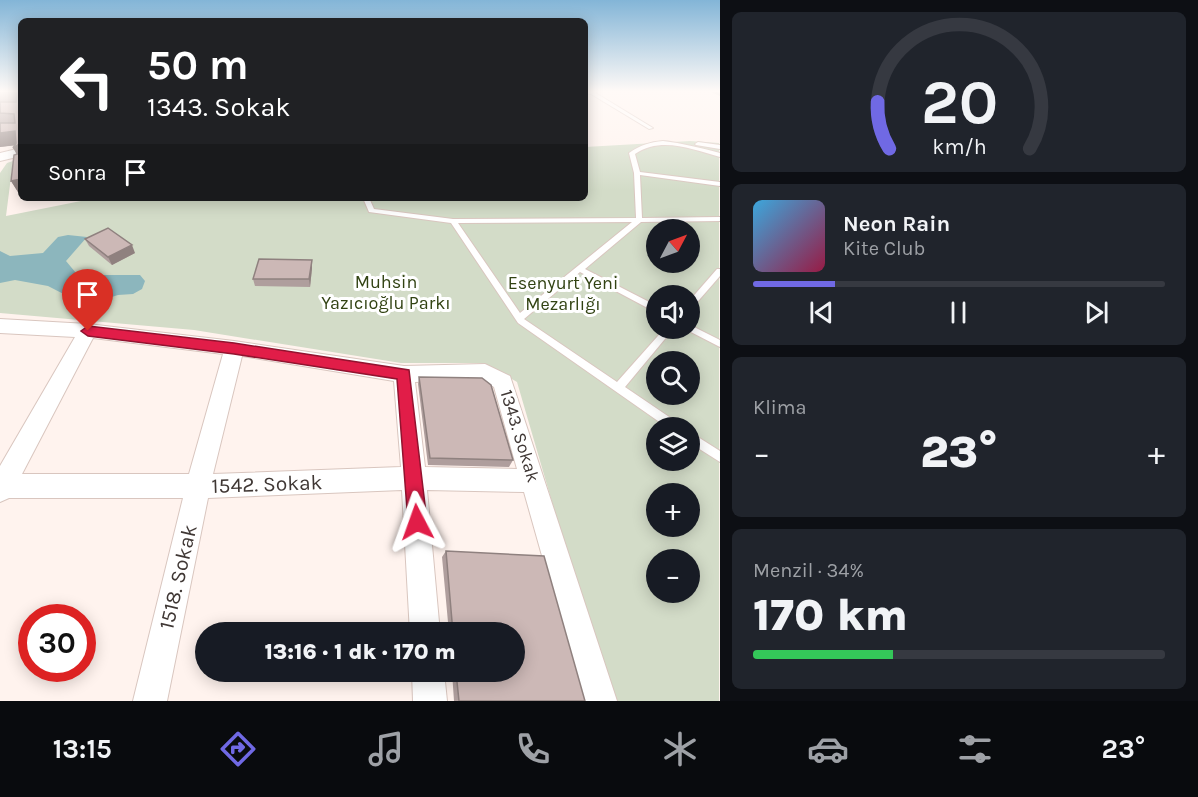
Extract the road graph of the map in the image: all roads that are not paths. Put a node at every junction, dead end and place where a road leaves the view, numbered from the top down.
1 (645, 125) edge
2 (651, 128) dead end
3 (675, 143) junction
4 (720, 147) edge
5 (18, 153) edge
6 (720, 155) edge
7 (0, 157) edge
8 (637, 172) junction
9 (720, 184) edge
10 (367, 201) edge
11 (720, 219) edge
12 (639, 220) junction
13 (453, 221) junction
14 (580, 269) junction
15 (720, 271) edge
16 (700, 294) edge
17 (646, 304) edge
18 (519, 319) junction
19 (0, 326) edge
20 (88, 331) junction
21 (700, 333) edge
22 (660, 339) edge
23 (720, 344) edge
24 (234, 348) junction
25 (404, 374) junction
26 (618, 388) junction
27 (660, 417) edge
28 (700, 444) edge
29 (720, 457) edge
30 (414, 478) junction
31 (534, 481) junction
32 (198, 486) junction
33 (1, 487) edge
34 (424, 622) edge
35 (429, 682) edge
36 (150, 701) edge
37 (430, 701) edge
38 (600, 701) edge

1 - 2 lane
3 - 4 lane
3 - 6 lane
3 - 8 lane
5 - 7 street
8 - 9 lane
8 - 12 lane
10 - 13 lane
11 - 12 lane
12 - 13 lane
12 - 14 lane
13 - 18 lane
14 - 17 lane
14 - 18 lane
15 - 16 lane
18 - 26 lane
19 - 20 street, 1343. Sokak
20 - 24 street, 1343. Sokak
20 - 33 street
21 - 23 lane
22 - 26 lane
24 - 25 street, 1343. Sokak
24 - 32 street, 1518. Sokak
25 - 30 street
25 - 31 street, 1343. Sokak
26 - 27 lane
28 - 29 lane
30 - 31 street, 1542. Sokak
30 - 32 street, 1542. Sokak
30 - 34 street
31 - 38 street, 1343. Sokak
32 - 33 street, 1542. Sokak
32 - 36 street, 1518. Sokak
35 - 37 street

